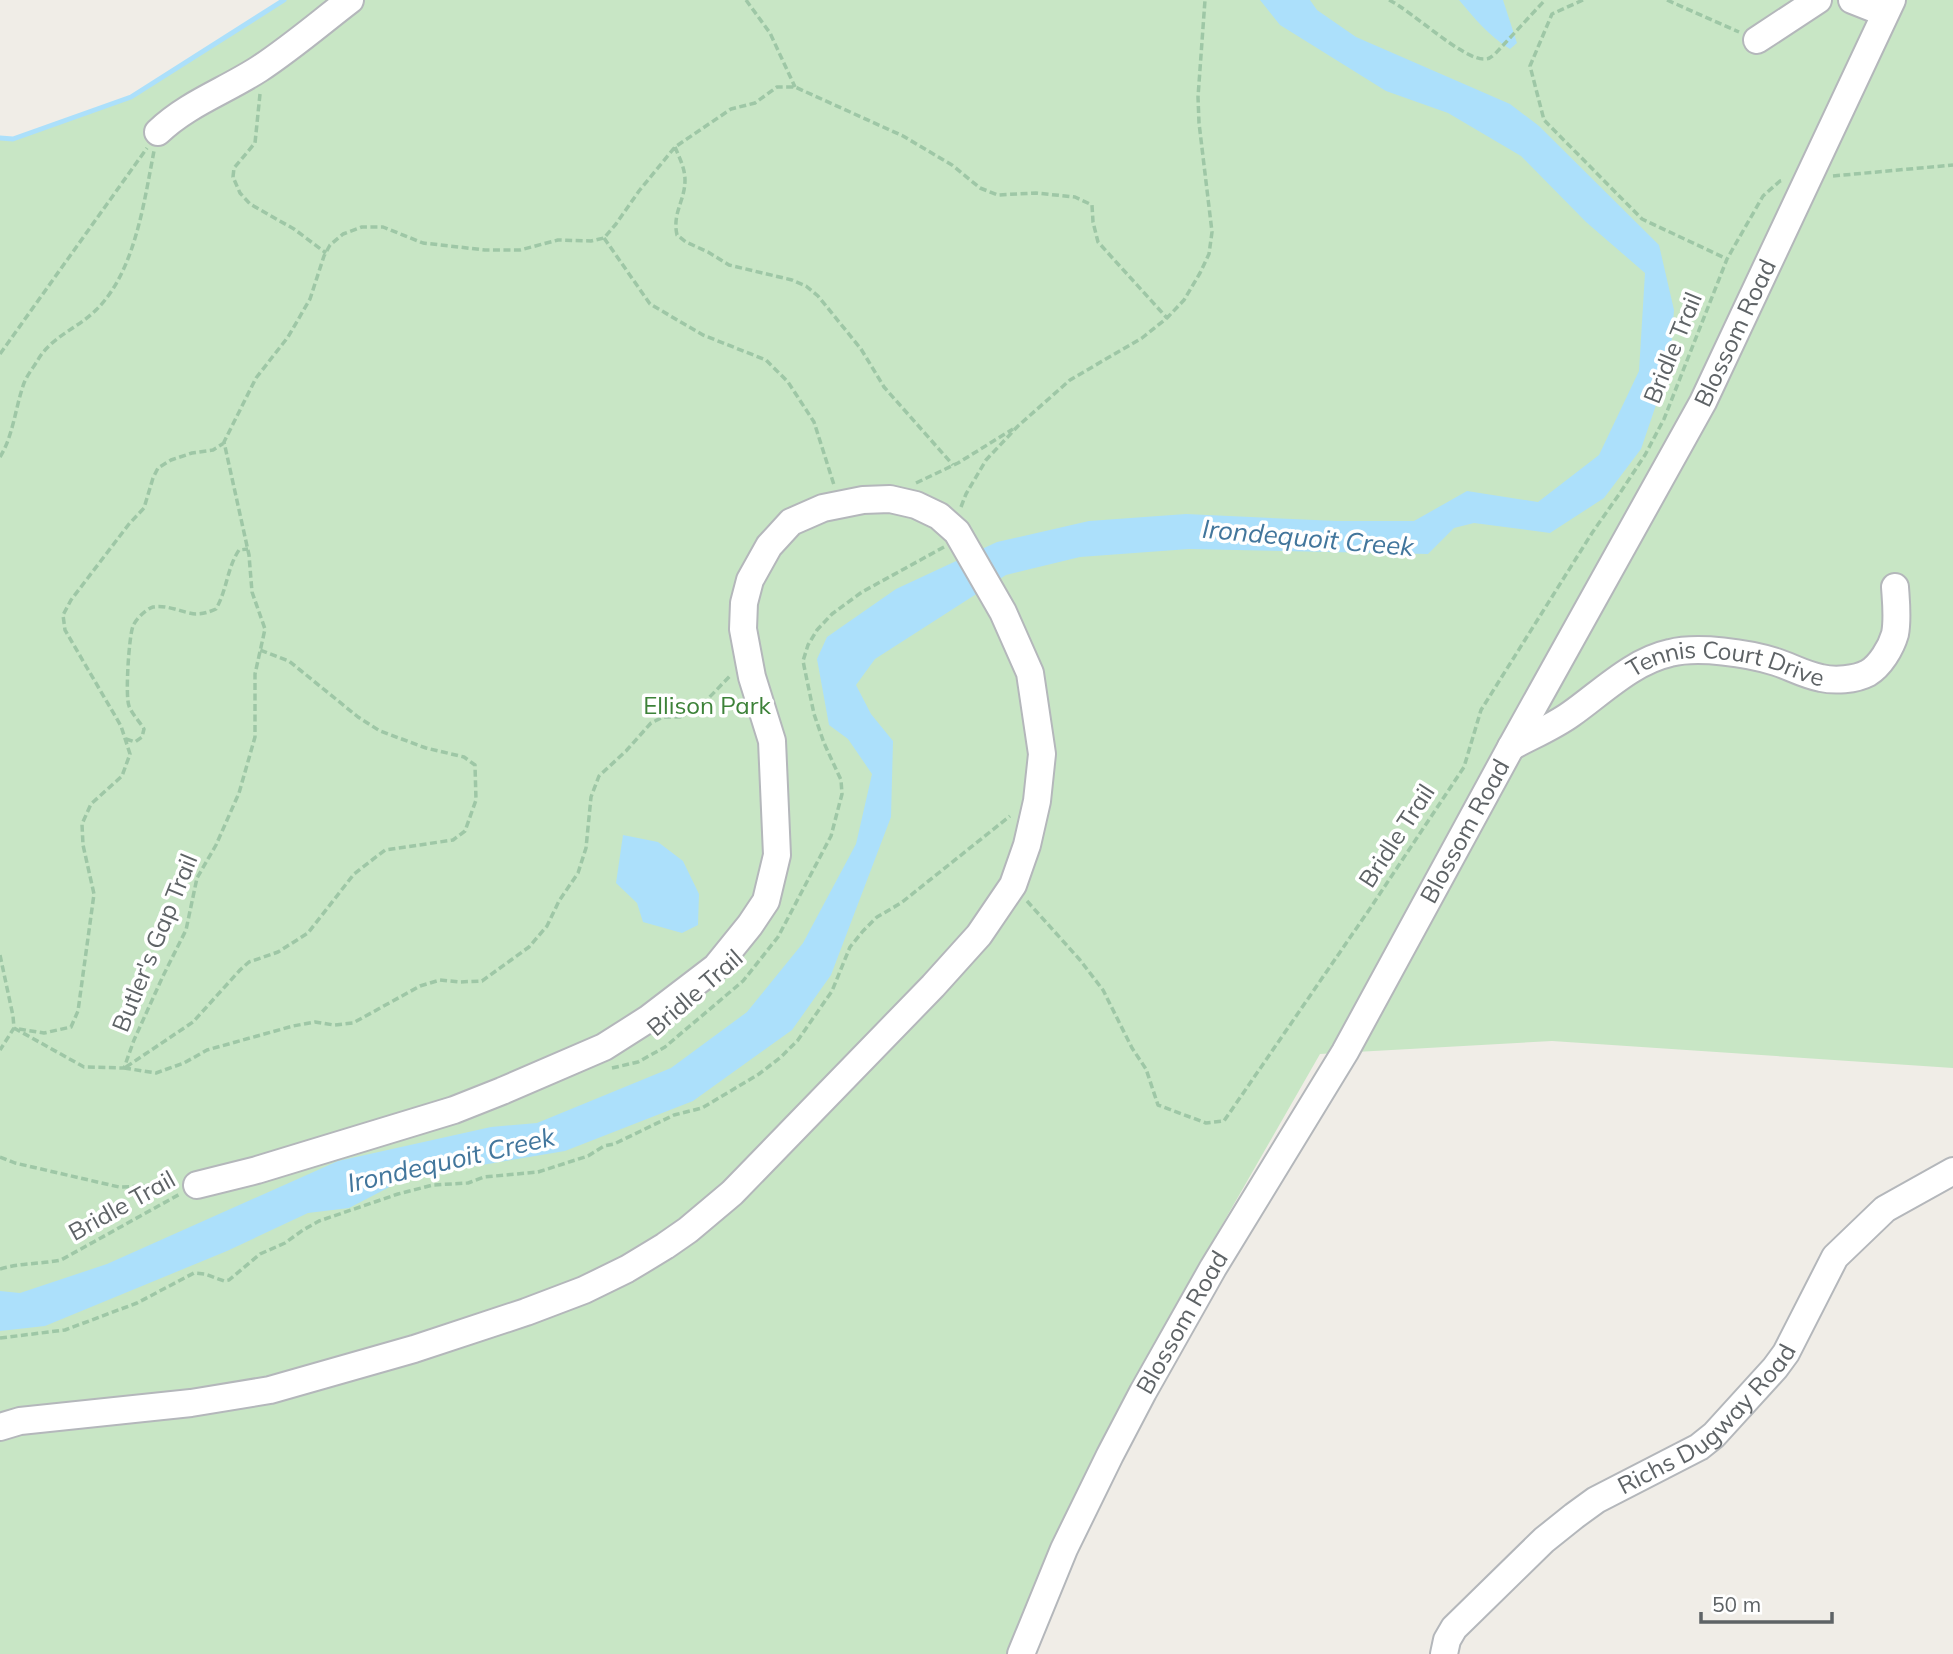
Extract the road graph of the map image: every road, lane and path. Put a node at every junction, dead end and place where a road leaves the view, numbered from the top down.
1 (350, 0) edge
2 (746, 0) edge
3 (1205, 0) edge
4 (1389, 0) edge
5 (1545, 0) edge
6 (1583, 0) edge
7 (1667, 0) edge
8 (1818, 0) edge
9 (1852, 0) edge
10 (1889, 7) edge
11 (1756, 40) joint
12 (259, 69) junction
13 (794, 87) junction
14 (158, 132) junction
15 (675, 147) junction
16 (1953, 165) edge
17 (1809, 177) junction
18 (604, 238) junction
19 (326, 253) junction
20 (1727, 259) junction
21 (1167, 318) junction
22 (0, 354) edge
23 (1018, 426) junction
24 (224, 442) junction
25 (0, 457) edge
26 (953, 466) junction
27 (890, 499) junction
28 (844, 504) junction
29 (963, 541) junction
30 (248, 549) junction
31 (1895, 587) dead end
32 (260, 650) junction
33 (747, 658) junction
34 (126, 739) junction
35 (1511, 747) junction
36 (1038, 794) junction
37 (1013, 885) junction
38 (0, 955) edge
39 (14, 1028) junction
40 (0, 1050) edge
41 (124, 1068) junction
42 (607, 1070) dead end
43 (0, 1157) edge
44 (1953, 1171) edge
45 (197, 1185) junction
46 (0, 1269) edge
47 (0, 1338) edge
48 (0, 1427) edge
49 (1021, 1654) edge
50 (1444, 1654) edge

1 - 12 street
2 - 13 path
3 - 21 path
4 - 5 path
6 - 20 path
7 - 11 path
8 - 11 street
9 - 10 street
10 - 17 street, Blossom Road
12 - 14 street
12 - 19 path
13 - 15 path
13 - 21 path
14 - 22 path
14 - 25 path
15 - 18 path
15 - 26 path
16 - 17 path, Bridle Trail
17 - 20 path, Bridle Trail
17 - 35 street, Blossom Road
18 - 19 path
18 - 28 path
19 - 24 path
20 - 37 path, Bridle Trail
21 - 23 path
23 - 26 path
23 - 29 path
24 - 30 path, Butler's Gap Trail
24 - 34 path
26 - 27 path
27 - 28 street
27 - 29 street
28 - 33 street
29 - 36 street
29 - 42 path, Bridle Trail
30 - 32 path, Butler's Gap Trail
30 - 34 path
31 - 35 street, Tennis Court Drive
32 - 41 path, Butler's Gap Trail
32 - 41 path
33 - 41 path
33 - 45 street
34 - 39 path
35 - 49 street, Blossom Road
36 - 37 street
36 - 47 path
37 - 48 street
38 - 39 path
39 - 40 path
39 - 41 path, Butler's Gap Trail
43 - 45 path
44 - 50 street, Richs Dugway Road
45 - 46 path, Bridle Trail

